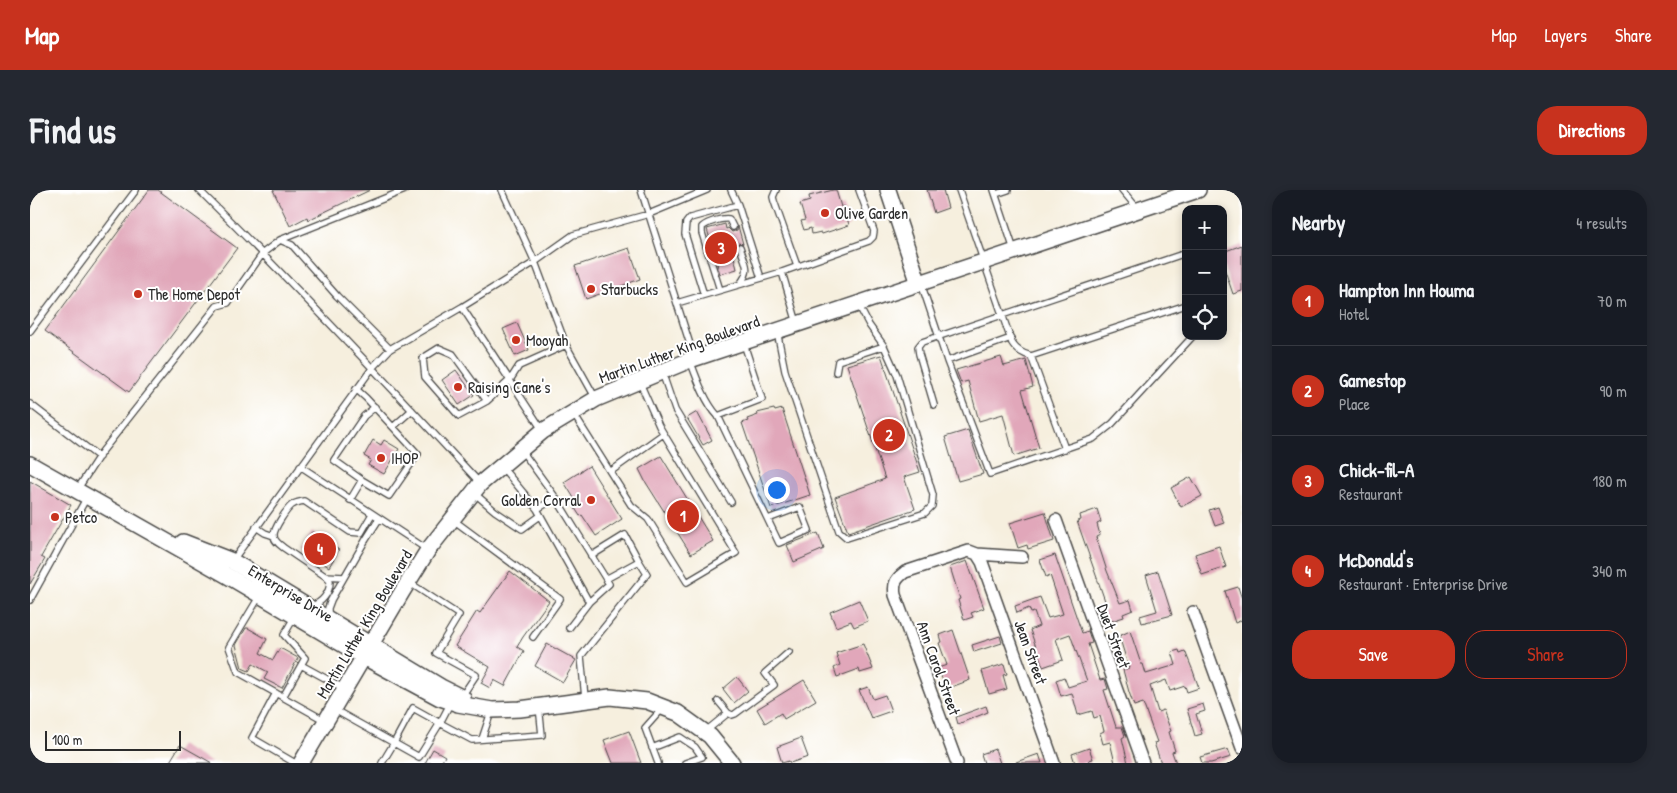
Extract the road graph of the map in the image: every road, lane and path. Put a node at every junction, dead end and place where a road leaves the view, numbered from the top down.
1 (136, 190) edge
2 (199, 190) edge
3 (405, 190) edge
4 (502, 190) edge
5 (641, 190) edge
6 (706, 190) edge
7 (731, 190) edge
8 (776, 190) edge
9 (859, 190) edge
10 (888, 190) edge
11 (959, 190) edge
12 (1008, 190) edge
13 (1122, 190) edge
14 (1198, 190) edge
15 (995, 192) edge
16 (738, 205) junction
17 (1138, 210) junction
18 (649, 214) junction
19 (733, 227) dead end
20 (280, 240) junction
21 (740, 247) dead end
22 (1014, 251) junction
23 (264, 253) junction
24 (1182, 254) edge
25 (535, 262) junction
26 (984, 262) junction
27 (797, 266) junction
28 (782, 272) junction
29 (761, 278) junction
30 (920, 283) junction
31 (740, 284) junction
32 (720, 290) junction
33 (704, 295) junction
34 (677, 303) junction
35 (858, 304) junction
36 (1182, 305) edge
37 (462, 307) junction
38 (1002, 315) junction
39 (798, 325) junction
40 (30, 331) edge
41 (777, 331) junction
42 (938, 336) junction
43 (1010, 338) junction
44 (1189, 340) edge
45 (744, 342) junction
46 (566, 345) junction
47 (884, 346) junction
48 (390, 349) junction
49 (1031, 356) junction
50 (692, 360) junction
51 (947, 361) junction
52 (372, 367) junction
53 (662, 371) junction
54 (836, 372) dead end
55 (510, 380) junction
56 (640, 380) junction
57 (356, 389) junction
58 (596, 399) junction
59 (487, 401) junction
60 (30, 404) edge
61 (934, 405) dead end
62 (374, 407) junction
63 (412, 410) junction
64 (572, 413) junction
65 (718, 416) junction
66 (393, 427) junction
67 (543, 431) junction
68 (663, 434) junction
69 (521, 449) junction
70 (1065, 449) junction
71 (99, 457) junction
72 (30, 464) edge
73 (300, 466) junction
74 (502, 466) junction
75 (610, 472) junction
76 (362, 480) junction
77 (477, 488) junction
78 (82, 494) junction
79 (556, 498) junction
80 (350, 500) junction
81 (731, 502) dead end
82 (536, 509) junction
83 (372, 514) junction
84 (540, 516) junction
85 (380, 519) junction
86 (452, 519) junction
87 (768, 519) junction
88 (1056, 520) dead end
89 (256, 527) junction
90 (274, 536) junction
91 (428, 550) junction
92 (977, 554) junction
93 (591, 556) junction
94 (1022, 556) dead end
95 (639, 561) junction
96 (229, 568) junction
97 (326, 576) junction
98 (344, 577) junction
99 (606, 579) junction
100 (408, 582) junction
101 (260, 595) junction
102 (30, 600) edge
103 (589, 602) junction
104 (307, 607) junction
105 (1192, 612) dead end
106 (295, 616) junction
107 (328, 619) junction
108 (570, 628) dead end
109 (532, 637) dead end
110 (367, 651) junction
111 (789, 652) dead end
112 (301, 664) junction
113 (345, 689) junction
114 (276, 693) junction
115 (283, 697) junction
116 (456, 700) junction
117 (585, 701) junction
118 (718, 701) dead end
119 (539, 706) junction
120 (663, 707) junction
121 (492, 710) junction
122 (728, 712) junction
123 (329, 715) junction
124 (440, 723) junction
125 (705, 733) junction
126 (482, 739) junction
127 (394, 743) junction
128 (652, 748) junction
129 (1242, 748) edge
130 (295, 763) edge
131 (301, 763) edge
132 (382, 763) edge
133 (658, 763) edge
134 (685, 763) edge
135 (732, 763) edge
136 (957, 763) edge
137 (1054, 763) edge
138 (1143, 763) edge

1 - 40 lane
2 - 23 lane
3 - 20 lane
4 - 25 lane
5 - 18 lane
6 - 18 lane
7 - 16 lane
8 - 27 lane
9 - 27 lane
10 - 30 main road
11 - 26 lane
12 - 15 lane
13 - 17 lane
14 - 17 main road, Martin Luther King Boulevard
15 - 22 lane
16 - 29 lane
16 - 33 lane
17 - 22 main road, Martin Luther King Boulevard
18 - 25 lane
18 - 34 lane
19 - 32 lane
20 - 23 lane
20 - 48 lane
21 - 31 lane
22 - 26 main road, Martin Luther King Boulevard
23 - 52 lane
23 - 71 lane
24 - 38 lane
25 - 37 lane
25 - 46 lane
26 - 30 main road, Martin Luther King Boulevard
26 - 38 lane
27 - 28 lane
28 - 29 lane
28 - 39 lane
29 - 31 lane
30 - 35 main road, Martin Luther King Boulevard
30 - 42 lane
31 - 32 lane
32 - 33 lane
33 - 34 lane
34 - 50 lane
35 - 39 main road, Martin Luther King Boulevard
35 - 47 lane
36 - 49 lane
37 - 48 lane
37 - 55 lane
38 - 42 lane
38 - 43 lane
39 - 41 main road, Martin Luther King Boulevard
41 - 45 main road, Martin Luther King Boulevard
41 - 47 lane
42 - 51 lane
42 - 61 lane
43 - 49 lane
43 - 51 lane
44 - 70 lane
45 - 50 main road, Martin Luther King Boulevard
45 - 65 lane
46 - 55 lane
46 - 58 lane
47 - 54 lane
48 - 52 lane
49 - 70 lane
50 - 53 main road, Martin Luther King Boulevard
50 - 65 lane
51 - 70 lane
52 - 57 lane
52 - 63 lane
53 - 56 main road, Martin Luther King Boulevard
53 - 81 lane
55 - 59 lane
55 - 67 lane
56 - 58 main road, Martin Luther King Boulevard
56 - 68 lane
57 - 62 lane
57 - 73 lane
58 - 64 main road, Martin Luther King Boulevard
59 - 59 lane
60 - 71 lane
62 - 66 lane
62 - 76 lane
63 - 66 lane
63 - 77 lane
64 - 67 main road, Martin Luther King Boulevard
64 - 75 lane
65 - 87 lane
66 - 76 lane
67 - 69 main road, Martin Luther King Boulevard
68 - 75 lane
68 - 75 lane
69 - 74 main road, Martin Luther King Boulevard
69 - 79 lane
71 - 78 lane
72 - 78 main road, Enterprise Drive
73 - 80 lane
73 - 89 lane
74 - 77 main road, Martin Luther King Boulevard
74 - 82 lane
76 - 80 lane
77 - 84 lane
77 - 86 main road, Martin Luther King Boulevard
78 - 96 main road, Enterprise Drive
78 - 102 lane
79 - 82 lane
79 - 93 lane
80 - 83 lane
82 - 84 lane
83 - 85 lane
83 - 90 lane
84 - 103 lane
85 - 91 lane
85 - 98 lane
86 - 91 main road, Martin Luther King Boulevard
86 - 109 lane
87 - 87 lane
88 - 138 street, Duet Street
89 - 90 lane
89 - 96 lane
90 - 97 lane
91 - 100 main road, Martin Luther King Boulevard
92 - 94 street
92 - 136 street, Ann Carol Street
92 - 137 street, Jean Street
93 - 95 lane
93 - 99 lane
95 - 99 lane
95 - 117 lane
96 - 101 main road, Enterprise Drive
96 - 104 main road, Enterprise Drive
97 - 98 lane
97 - 104 lane
98 - 107 lane
99 - 103 lane
100 - 110 main road, Martin Luther King Boulevard
100 - 116 lane
101 - 106 main road, Enterprise Drive
101 - 114 lane
103 - 108 lane
104 - 107 main road, Enterprise Drive
105 - 129 street
106 - 110 main road, Enterprise Drive
106 - 112 lane
107 - 110 main road, Enterprise Drive
110 - 113 main road, Martin Luther King Boulevard
110 - 116 main road, Enterprise Drive
111 - 122 lane
112 - 113 lane
112 - 115 lane
113 - 123 main road, Martin Luther King Boulevard
114 - 115 lane
114 - 130 lane
115 - 123 lane
116 - 121 main road, Enterprise Drive
116 - 124 lane
117 - 119 main road, Enterprise Drive
117 - 120 main road, Enterprise Drive
118 - 122 lane
119 - 121 main road, Enterprise Drive
119 - 126 lane
120 - 125 main road, Enterprise Drive
120 - 128 lane
121 - 126 lane
122 - 125 lane
123 - 127 lane
123 - 131 main road, Martin Luther King Boulevard
124 - 126 lane
124 - 127 lane
124 - 127 lane
125 - 135 main road, Enterprise Drive
127 - 132 lane
128 - 133 lane
128 - 134 lane

